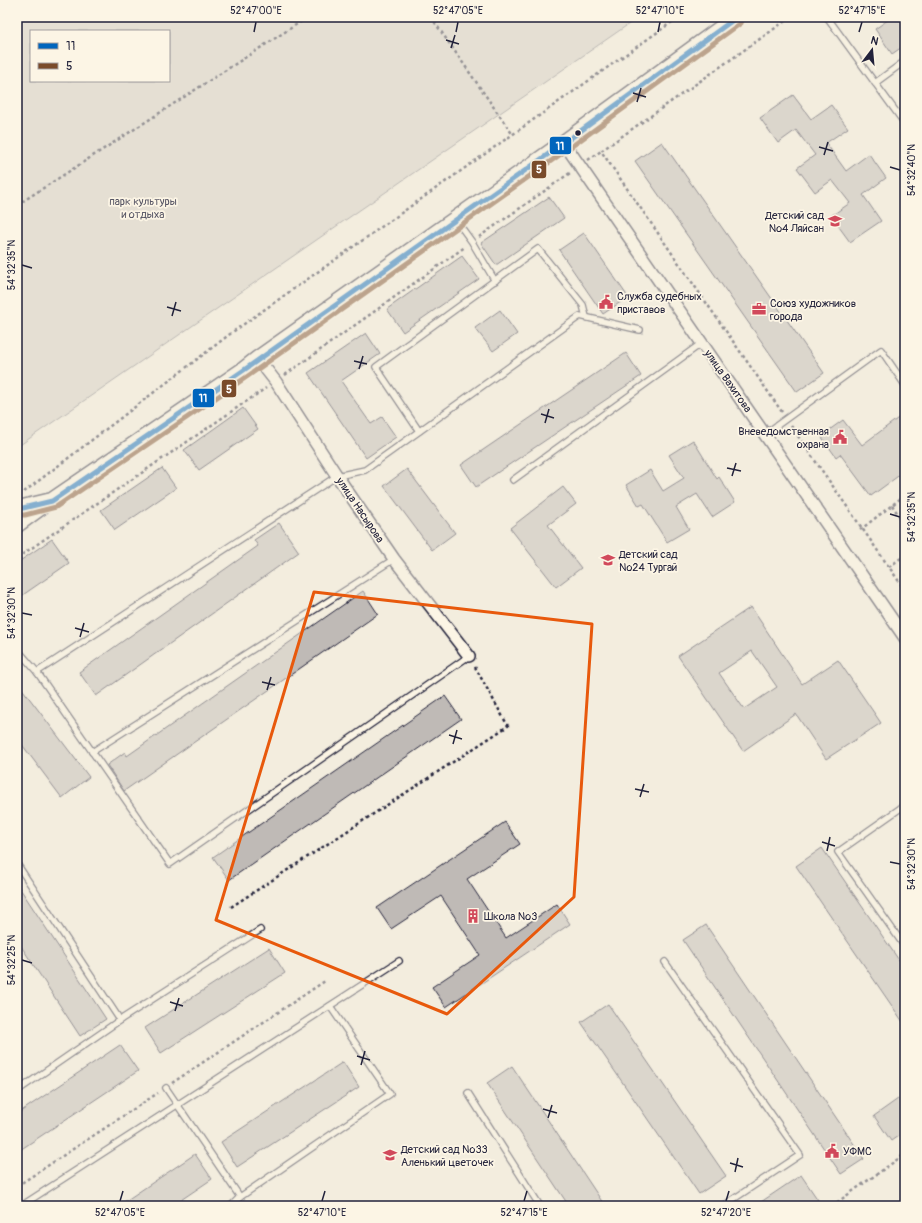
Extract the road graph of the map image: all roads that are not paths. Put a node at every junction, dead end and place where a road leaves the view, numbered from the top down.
1 (737, 17) edge
2 (827, 17) edge
3 (905, 61) edge
4 (875, 83) junction
5 (905, 124) edge
6 (564, 143) junction
7 (456, 220) junction
8 (495, 281) junction
9 (586, 317) junction
10 (640, 330) dead end
11 (702, 343) junction
12 (258, 359) junction
13 (905, 385) edge
14 (419, 431) junction
15 (765, 434) junction
16 (337, 476) junction
17 (514, 480) dead end
18 (52, 501) junction
19 (17, 508) edge
20 (17, 527) edge
21 (394, 559) junction
22 (905, 638) edge
23 (17, 649) edge
24 (468, 656) joint
25 (37, 672) junction
26 (92, 752) junction
27 (905, 805) edge
28 (17, 864) edge
29 (260, 930) dead end
30 (905, 947) edge
31 (399, 962) dead end
32 (665, 962) dead end
33 (330, 1006) junction
34 (120, 1020) junction
35 (166, 1088) road end
36 (17, 1092) edge
37 (468, 1094) dead end
38 (178, 1105) junction
39 (240, 1197) junction
40 (21, 1206) edge
41 (230, 1206) edge
42 (540, 1206) edge
43 (723, 1206) edge

1 - 6 street
2 - 4 lane
3 - 4 lane
4 - 5 lane
6 - 7 street
6 - 11 street, улица Вахитова
7 - 8 lane
7 - 12 street
8 - 9 lane
8 - 14 lane
9 - 10 lane
9 - 14 lane
11 - 15 street, улица Вахитова
11 - 17 lane
12 - 16 street, улица Насырова
12 - 18 street
13 - 15 lane
14 - 16 lane
15 - 22 street, улица Вахитова
16 - 21 street, улица Насырова
16 - 25 lane
18 - 19 street
18 - 20 street
21 - 24 street, улица Насырова
21 - 26 lane
23 - 25 lane
24 - 26 lane
25 - 26 lane
27 - 30 lane
28 - 34 lane
29 - 34 lane
31 - 33 lane
32 - 43 lane
33 - 38 lane
33 - 39 lane
34 - 36 lane
35 - 38 lane
37 - 42 lane
38 - 39 lane
38 - 40 lane
39 - 41 lane

